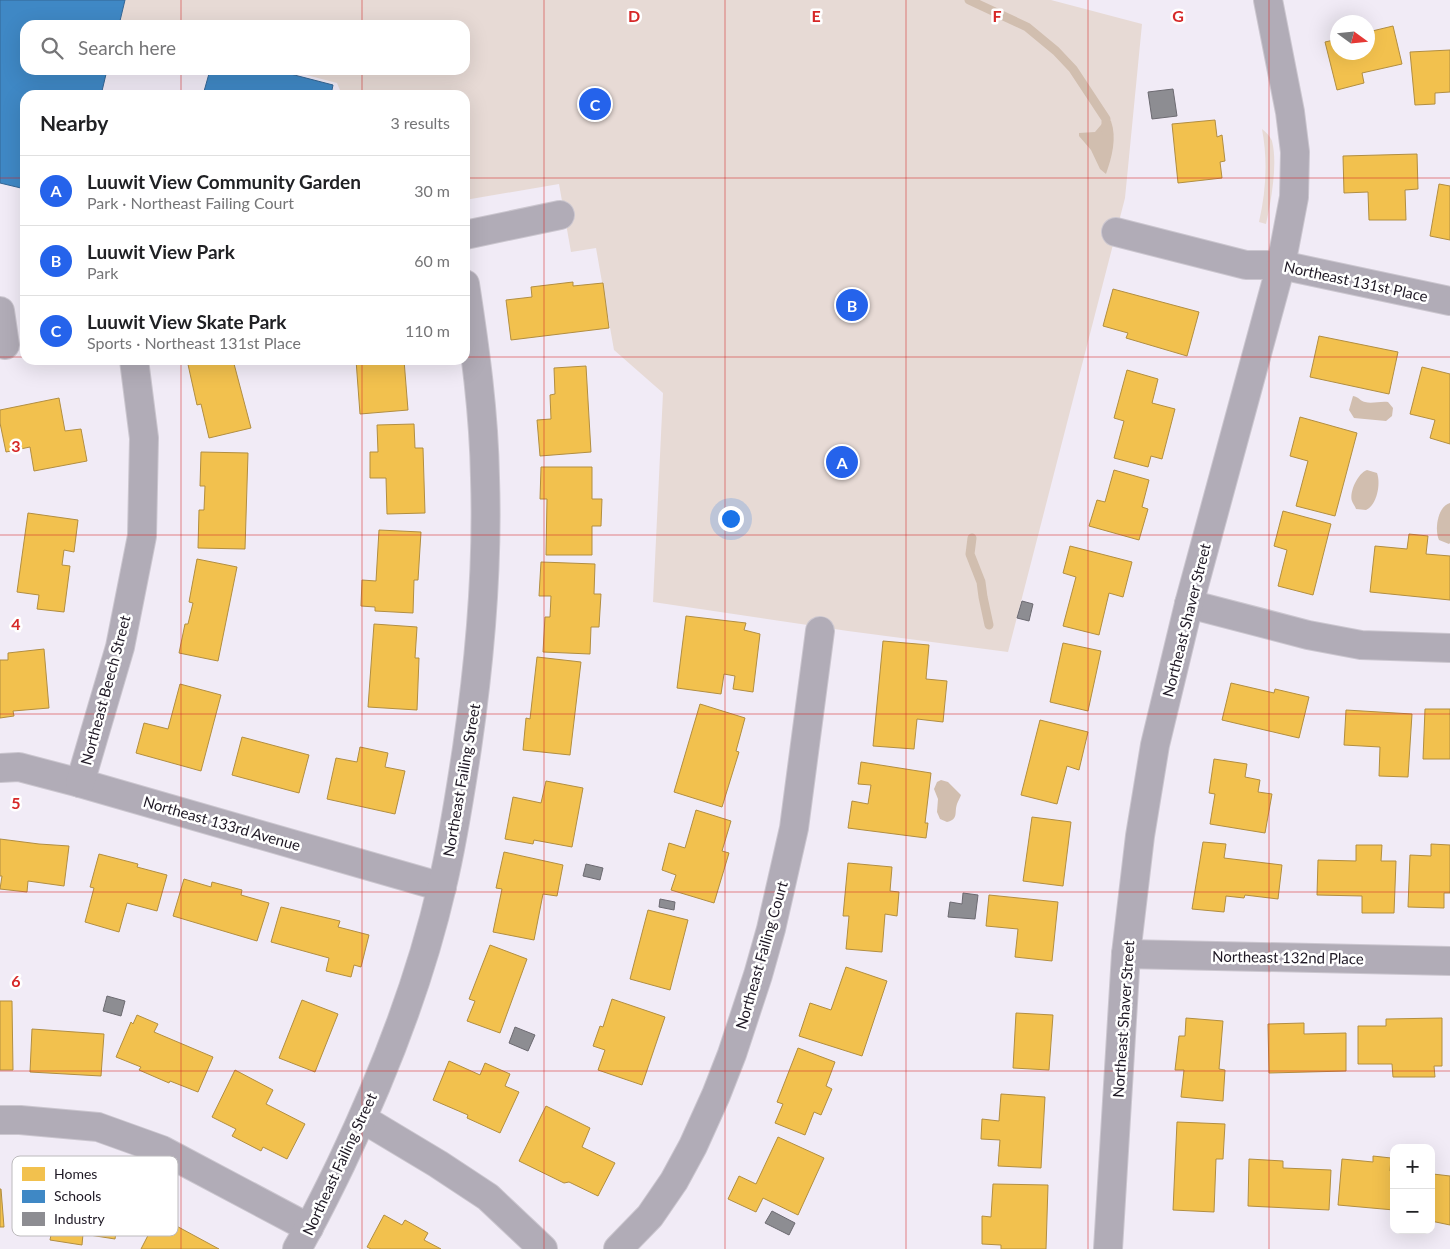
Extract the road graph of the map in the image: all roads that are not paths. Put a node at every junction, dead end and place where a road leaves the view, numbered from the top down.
1 (1268, 0) edge
2 (560, 216) dead end
3 (1116, 232) dead end
4 (470, 234) edge
5 (1281, 265) junction
6 (1450, 301) edge
7 (0, 310) edge
8 (470, 320) edge
9 (10, 344) edge
10 (135, 365) edge
11 (1189, 604) junction
12 (820, 631) dead end
13 (1450, 648) edge
14 (0, 768) edge
15 (80, 782) junction
16 (442, 887) junction
17 (1126, 954) junction
18 (1450, 961) edge
19 (362, 1119) junction
20 (0, 1120) edge
21 (172, 1156) edge
22 (178, 1160) edge
23 (303, 1239) edge
24 (543, 1249) edge
25 (618, 1249) edge
26 (1108, 1249) edge

1 - 5 street, Northeast Shaver Street
2 - 4 street
3 - 5 street, Northeast 131st Place
5 - 6 street, Northeast 131st Place
5 - 11 street, Northeast Shaver Street
7 - 9 street
8 - 16 street, Northeast Failing Street
10 - 15 street, Northeast Beech Street
11 - 13 street
11 - 17 street, Northeast Shaver Street
12 - 25 street, Northeast Failing Court
14 - 15 street, Northeast 133rd Avenue
15 - 16 street, Northeast 133rd Avenue
16 - 19 street, Northeast Failing Street
17 - 18 street, Northeast 132nd Place
17 - 26 street, Northeast Shaver Street
19 - 23 street, Northeast Failing Street
19 - 24 street
20 - 21 street
22 - 23 street

